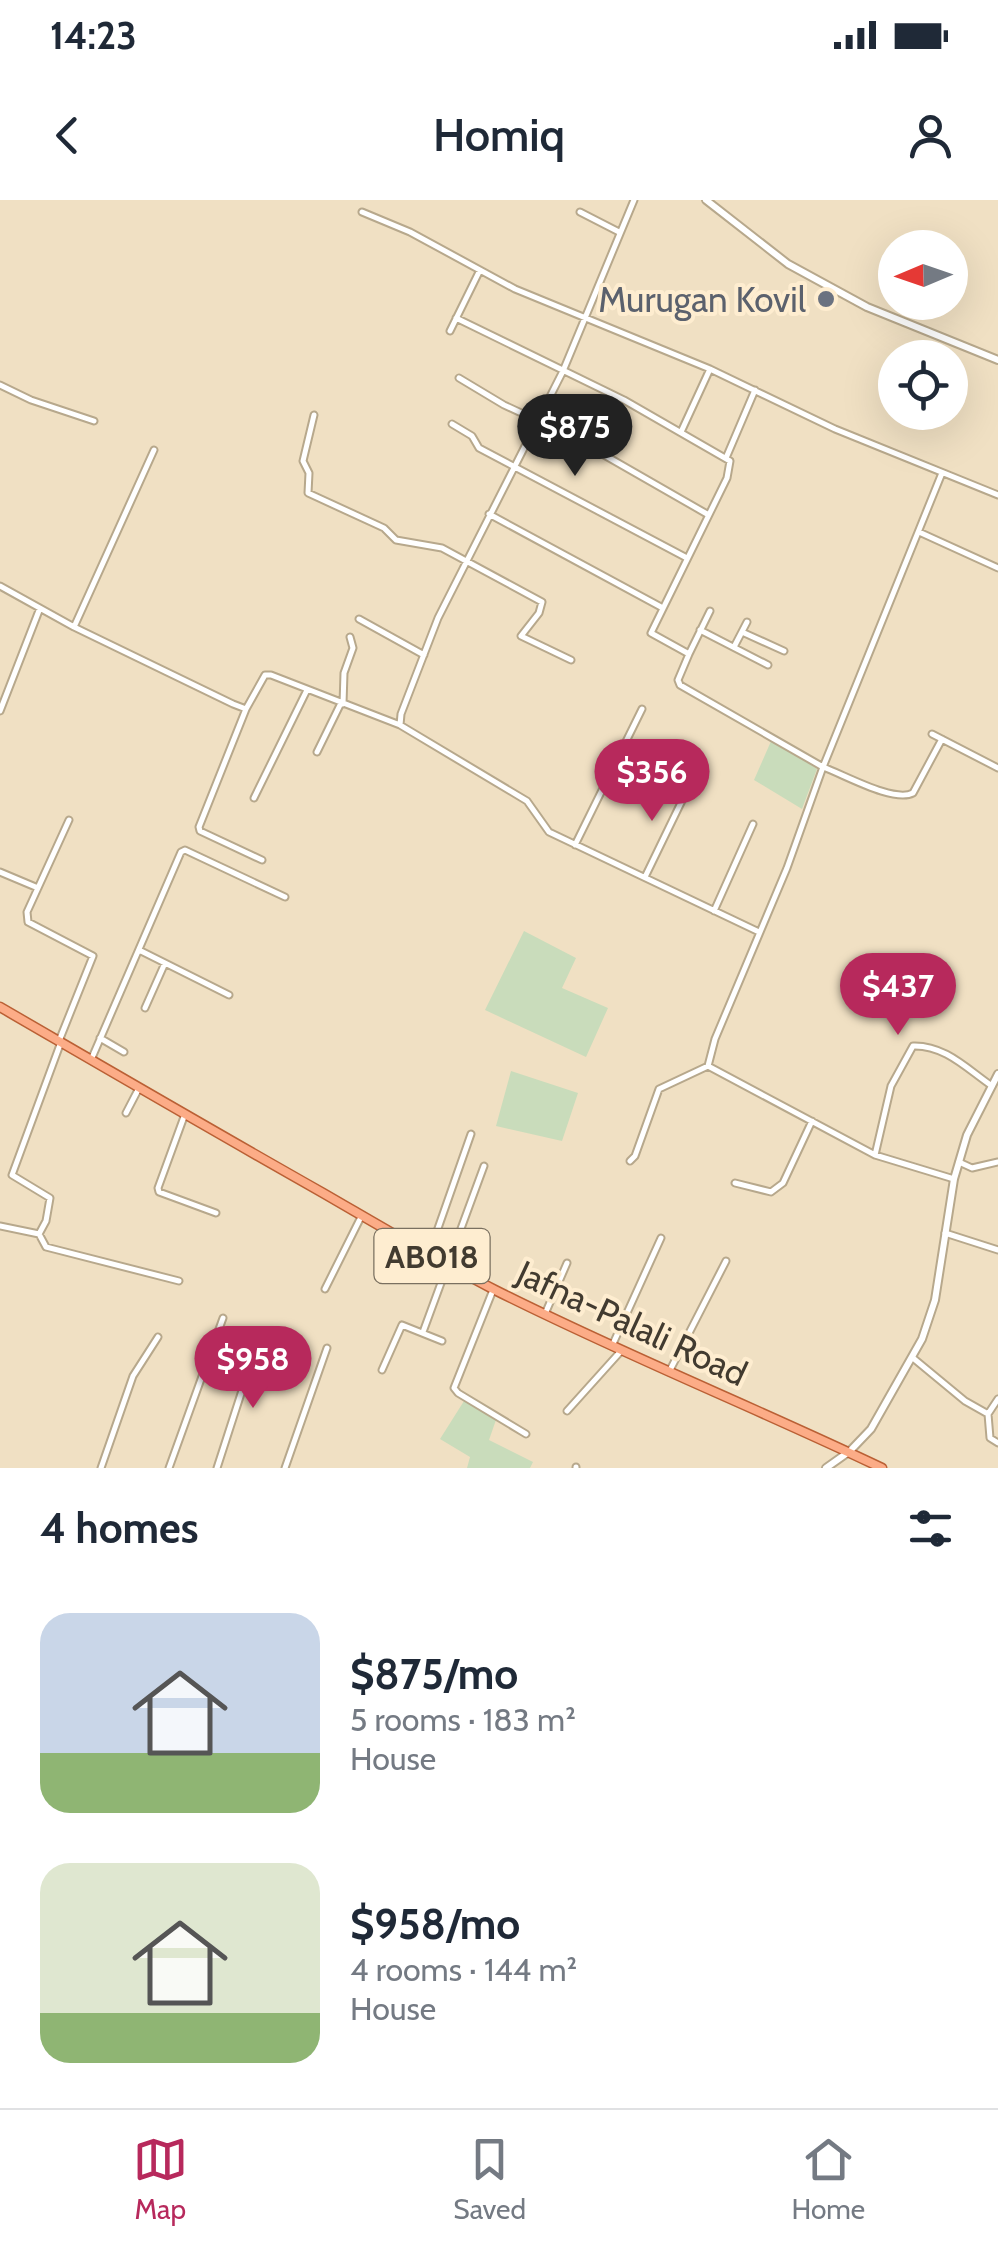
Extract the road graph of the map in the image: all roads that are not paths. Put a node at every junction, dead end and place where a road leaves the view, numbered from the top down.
1 (634, 200) edge
2 (706, 200) edge
3 (362, 212) dead end
4 (580, 212) dead end
5 (620, 232) junction
6 (480, 270) junction
7 (456, 318) junction
8 (584, 318) junction
9 (450, 331) dead end
10 (998, 360) edge
11 (710, 369) junction
12 (562, 371) junction
13 (458, 378) dead end
14 (0, 385) edge
15 (755, 390) junction
16 (314, 415) dead end
17 (539, 420) junction
18 (94, 421) dead end
19 (452, 424) dead end
20 (681, 432) junction
21 (154, 450) dead end
22 (726, 458) junction
23 (514, 467) junction
24 (942, 473) junction
25 (998, 496) edge
26 (489, 514) junction
27 (707, 514) junction
28 (918, 532) junction
29 (686, 557) junction
30 (464, 562) junction
31 (998, 568) edge
32 (0, 586) edge
33 (661, 607) junction
34 (40, 608) junction
35 (710, 610) dead end
36 (358, 619) dead end
37 (748, 622) dead end
38 (74, 627) junction
39 (700, 630) junction
40 (742, 632) junction
41 (350, 638) dead end
42 (734, 648) junction
43 (784, 651) dead end
44 (424, 654) junction
45 (689, 654) junction
46 (571, 660) dead end
47 (768, 664) dead end
48 (307, 690) junction
49 (342, 703) junction
50 (246, 708) junction
51 (642, 709) dead end
52 (0, 711) edge
53 (400, 724) junction
54 (932, 734) dead end
55 (942, 740) junction
56 (317, 752) dead end
57 (669, 766) dead end
58 (824, 767) junction
59 (998, 768) edge
60 (254, 798) dead end
61 (69, 820) dead end
62 (753, 824) dead end
63 (574, 846) junction
64 (262, 860) dead end
65 (0, 872) edge
66 (644, 878) junction
67 (38, 888) junction
68 (285, 897) dead end
69 (714, 911) junction
70 (759, 932) junction
71 (138, 950) junction
72 (165, 963) junction
73 (229, 995) dead end
74 (0, 1007) edge
75 (145, 1008) dead end
76 (100, 1038) junction
77 (60, 1042) junction
78 (124, 1052) dead end
79 (91, 1060) junction
80 (708, 1066) junction
81 (998, 1074) edge
82 (992, 1086) junction
83 (139, 1088) junction
84 (126, 1114) dead end
85 (185, 1114) junction
86 (812, 1121) junction
87 (471, 1134) dead end
88 (874, 1155) junction
89 (630, 1160) dead end
90 (959, 1162) junction
91 (998, 1162) edge
92 (484, 1166) dead end
93 (954, 1179) junction
94 (735, 1183) dead end
95 (216, 1213) dead end
96 (362, 1215) junction
97 (0, 1226) edge
98 (39, 1234) junction
99 (945, 1234) junction
100 (661, 1238) dead end
101 (998, 1250) edge
102 (429, 1254) junction
103 (726, 1261) dead end
104 (566, 1263) dead end
105 (449, 1264) junction
106 (179, 1280) dead end
107 (493, 1289) junction
108 (325, 1290) dead end
109 (545, 1314) junction
110 (223, 1318) dead end
111 (422, 1332) junction
112 (158, 1337) dead end
113 (442, 1341) dead end
114 (257, 1344) dead end
115 (612, 1346) junction
116 (326, 1348) dead end
117 (621, 1352) junction
118 (913, 1358) junction
119 (382, 1370) dead end
120 (670, 1372) junction
121 (998, 1399) edge
122 (567, 1411) dead end
123 (988, 1414) junction
124 (526, 1434) dead end
125 (998, 1443) edge
126 (850, 1452) junction
127 (101, 1468) edge
128 (169, 1468) edge
129 (217, 1468) edge
130 (285, 1468) edge
131 (826, 1468) edge
132 (882, 1468) edge

1 - 5 street
2 - 10 street
3 - 6 street
4 - 5 street
5 - 8 street
6 - 7 street
6 - 8 street
7 - 9 street
7 - 12 street
8 - 11 street
8 - 12 street
11 - 15 street
11 - 20 street
12 - 17 street
12 - 20 street
13 - 17 street
14 - 18 street
15 - 22 street
15 - 24 street
16 - 30 street
17 - 23 street
17 - 27 street
19 - 23 street
20 - 22 street
21 - 38 street
22 - 27 street
23 - 26 street
23 - 29 street
24 - 25 street
24 - 28 street
26 - 30 street
26 - 33 street
27 - 29 street
28 - 31 street
28 - 58 street
29 - 33 street
30 - 44 street
30 - 46 street
32 - 34 street
33 - 45 street
34 - 38 street
34 - 52 street
35 - 39 street
36 - 44 street
37 - 40 street
38 - 50 street
39 - 42 street
39 - 45 street
40 - 42 street
40 - 43 street
41 - 49 street
42 - 47 street
44 - 53 street
45 - 58 street
48 - 49 street
48 - 50 street
48 - 60 street
49 - 53 street
49 - 56 street
50 - 64 street
51 - 63 street
53 - 63 street
54 - 55 street
55 - 58 street
55 - 59 street
57 - 66 street
58 - 70 street
61 - 67 street
62 - 69 street
63 - 66 street
65 - 67 street
66 - 69 street
67 - 77 street
68 - 71 street
69 - 70 street
70 - 80 street
71 - 72 street
71 - 76 street
72 - 73 street
72 - 75 street
74 - 77 main road, Jafna-Palali Road / AB018
76 - 78 street
76 - 79 street
77 - 79 main road, Jafna-Palali Road / AB018
77 - 98 street
79 - 83 main road, Jafna-Palali Road / AB018
80 - 86 street
80 - 89 street
81 - 82 street
82 - 88 street
82 - 90 street
83 - 84 street
83 - 85 main road, Jafna-Palali Road / AB018
85 - 95 street
85 - 96 main road, Jafna-Palali Road / AB018
86 - 88 street
86 - 94 street
87 - 102 street
88 - 93 street
90 - 91 street
90 - 93 street
92 - 105 street
93 - 99 street
96 - 102 main road, Jafna-Palali Road / AB018
96 - 108 street
97 - 98 street
98 - 106 street
99 - 101 street
99 - 118 street
100 - 115 street
102 - 105 main road, Jafna-Palali Road / AB018
103 - 120 street
104 - 109 street
105 - 107 main road, Jafna-Palali Road / AB018
105 - 111 street
107 - 109 main road, Jafna-Palali Road / AB018
107 - 124 street
109 - 115 main road, Jafna-Palali Road / AB018
110 - 128 street
111 - 113 street
111 - 119 street
112 - 127 street
114 - 129 street
115 - 117 main road, Jafna-Palali Road / AB018
116 - 130 street
117 - 120 main road, Jafna-Palali Road / AB018
117 - 122 street
118 - 123 street
118 - 126 street
120 - 126 main road, Jafna-Palali Road / AB018
121 - 123 street
123 - 125 street
126 - 131 street
126 - 132 main road, Jafna-Palali Road / AB018

